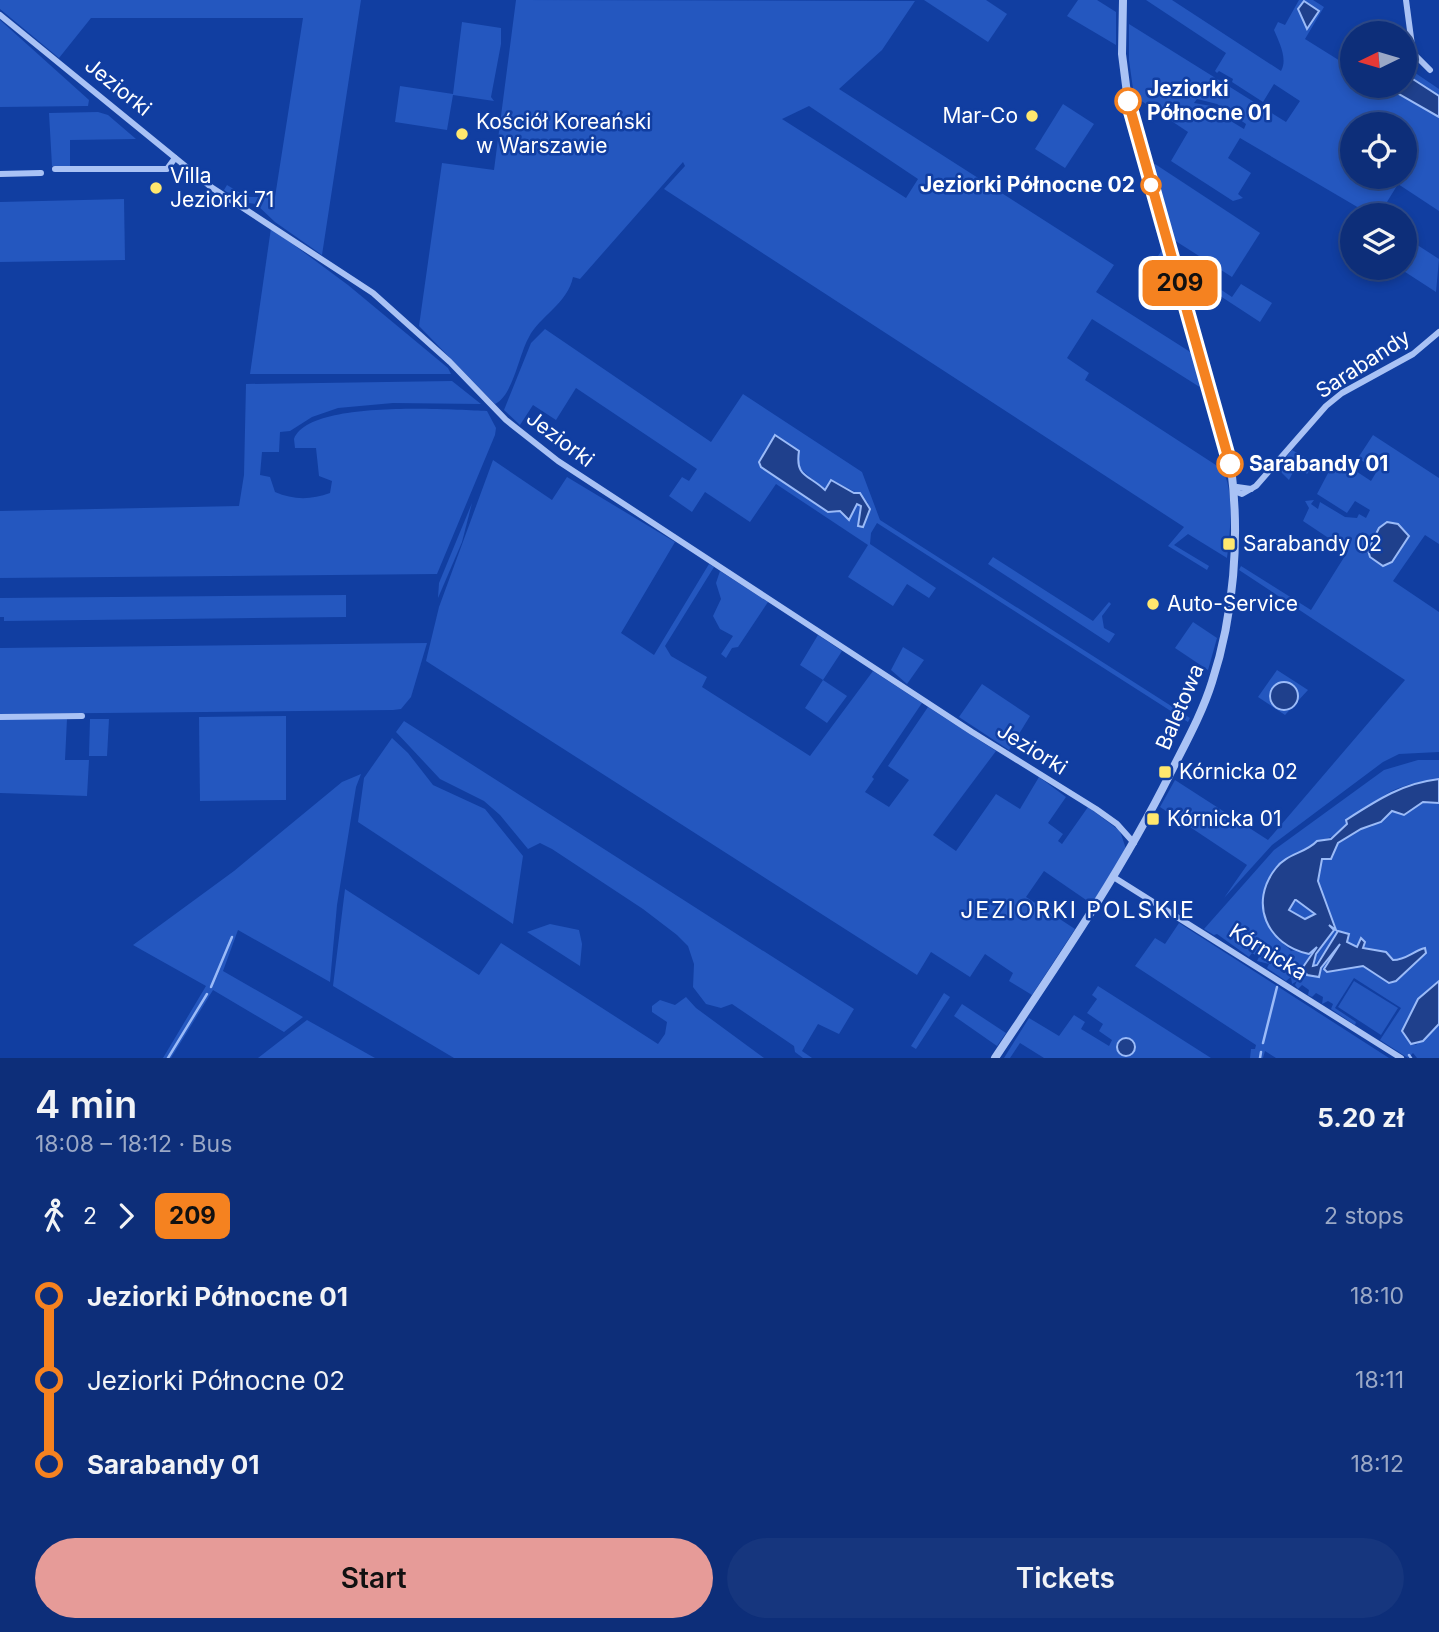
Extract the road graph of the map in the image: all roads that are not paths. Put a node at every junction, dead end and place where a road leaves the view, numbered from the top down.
1 (1124, 0) edge
2 (1406, 0) edge
3 (0, 15) edge
4 (1430, 70) dead end
5 (176, 158) junction
6 (55, 169) dead end
7 (41, 173) dead end
8 (0, 174) edge
9 (1439, 332) edge
10 (1234, 491) junction
11 (82, 716) dead end
12 (0, 717) edge
13 (1134, 843) junction
14 (1115, 878) junction
15 (995, 1058) edge
16 (1401, 1058) edge

1 - 10 street, Baletowa
2 - 4 street
3 - 5 street, Jeziorki
5 - 6 street
5 - 13 street, Jeziorki
7 - 8 street
9 - 10 street, Sarabandy
10 - 13 street, Baletowa
11 - 12 street
13 - 14 street, Baletowa
14 - 15 street, Baletowa
14 - 16 street, Kórnicka

